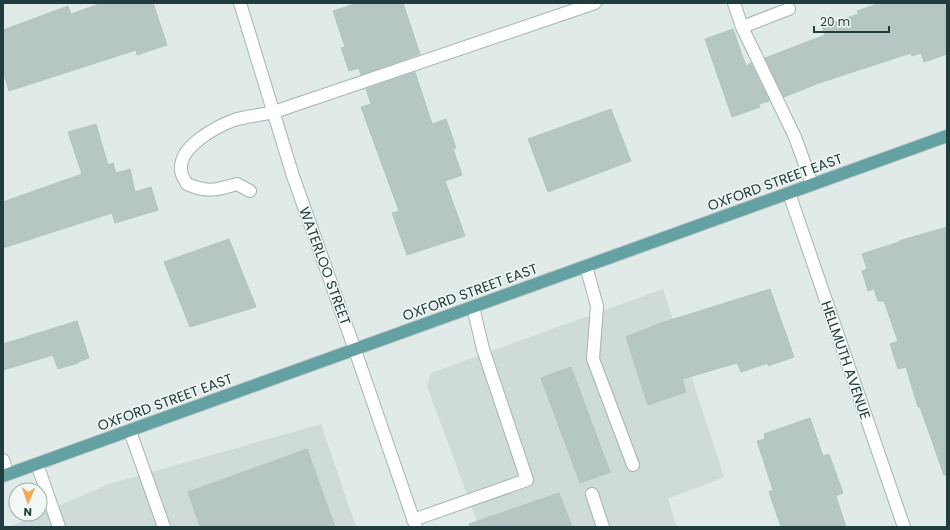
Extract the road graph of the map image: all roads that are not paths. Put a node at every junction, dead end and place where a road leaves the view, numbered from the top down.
1 (240, 3) edge
2 (595, 3) edge
3 (734, 3) edge
4 (789, 9) dead end
5 (742, 27) junction
6 (274, 112) junction
7 (947, 136) edge
8 (812, 184) junction
9 (250, 191) dead end
10 (788, 193) junction
11 (586, 266) junction
12 (473, 307) junction
13 (355, 350) junction
14 (130, 431) junction
15 (3, 460) edge
16 (37, 464) junction
17 (633, 464) dead end
18 (6, 475) edge
19 (592, 494) dead end
20 (414, 524) edge
21 (59, 527) edge
22 (164, 527) edge
23 (603, 527) edge
24 (904, 527) edge

1 - 6 street, WATERLOO STREET
2 - 6 street
3 - 5 street
4 - 5 street
5 - 8 street
6 - 9 street
6 - 13 street, WATERLOO STREET
7 - 8 main road, OXFORD STREET EAST
8 - 10 main road, OXFORD STREET EAST
10 - 11 main road, OXFORD STREET EAST
10 - 24 street, HELLMUTH AVENUE
11 - 12 main road, OXFORD STREET EAST
11 - 17 street
12 - 13 main road, OXFORD STREET EAST
12 - 20 street
13 - 14 main road, OXFORD STREET EAST
13 - 20 street, WATERLOO STREET
14 - 16 main road, OXFORD STREET EAST
14 - 22 street
15 - 18 street
16 - 18 main road, OXFORD STREET EAST
16 - 21 street
19 - 23 street

